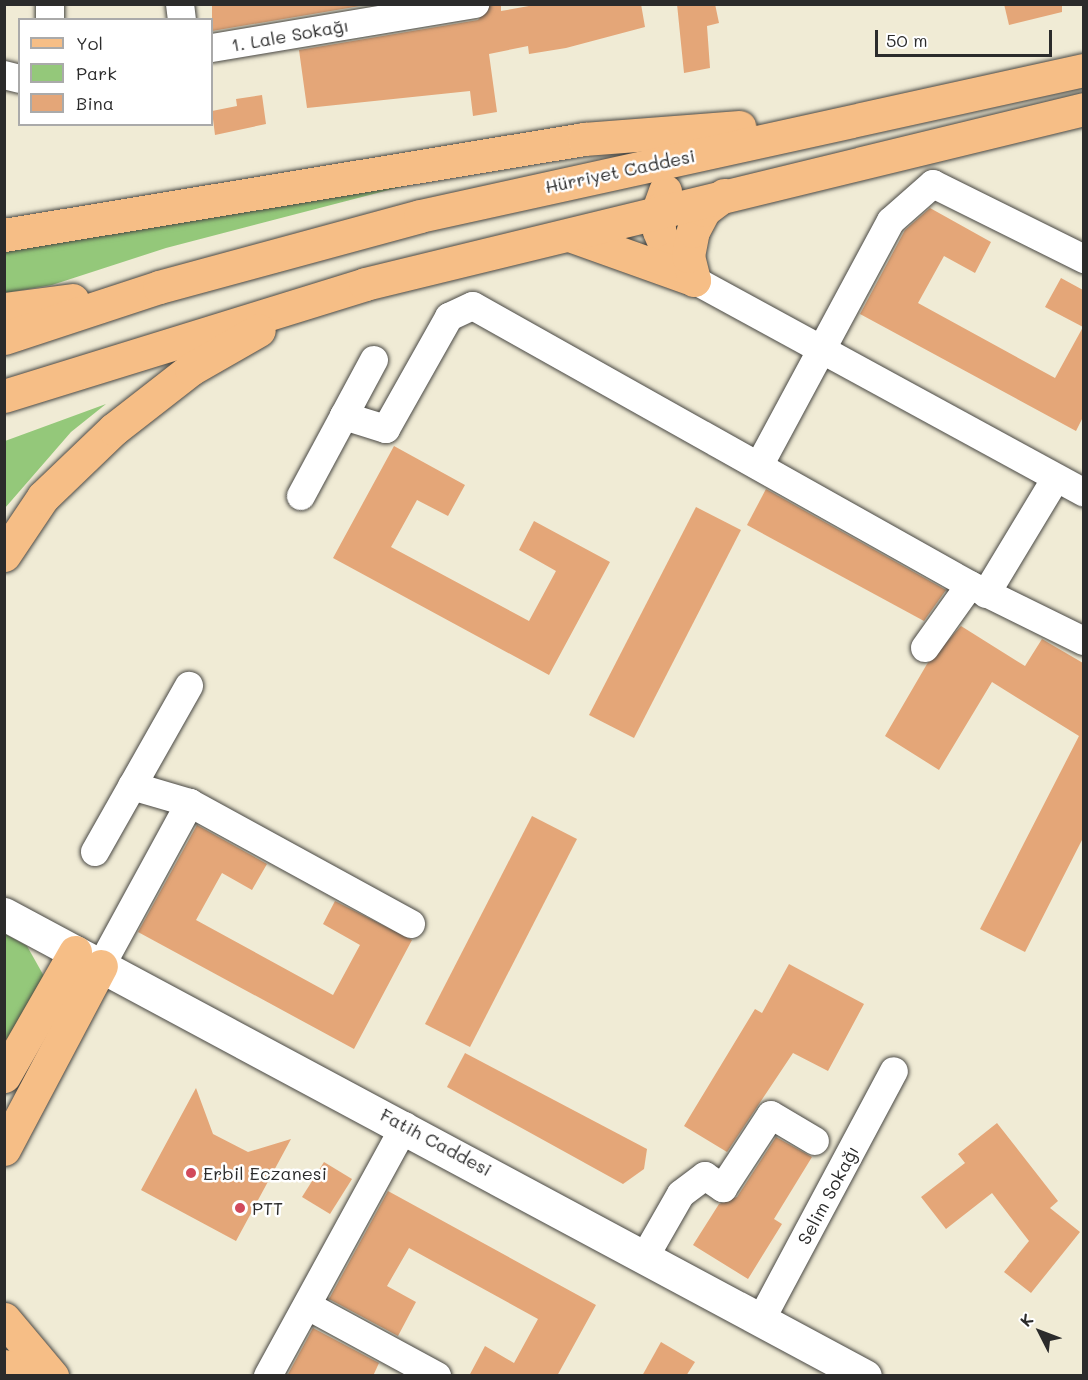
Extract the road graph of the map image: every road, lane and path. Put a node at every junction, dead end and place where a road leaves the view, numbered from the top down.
1 (475, 4) edge
2 (355, 14) edge
3 (213, 48) edge
4 (1083, 70) edge
5 (1083, 109) edge
6 (874, 116) junction
7 (819, 132) junction
8 (724, 195) junction
9 (658, 210) junction
10 (4, 235) edge
11 (572, 236) junction
12 (1083, 259) edge
13 (694, 280) junction
14 (159, 286) junction
15 (310, 301) junction
16 (4, 309) edge
17 (4, 338) edge
18 (179, 340) junction
19 (821, 349) junction
20 (374, 360) dead end
21 (4, 396) edge
22 (344, 416) junction
23 (4, 419) edge
24 (759, 466) junction
25 (1056, 478) junction
26 (1083, 493) edge
27 (301, 496) dead end
28 (4, 555) edge
29 (977, 589) junction
30 (1083, 641) edge
31 (925, 648) dead end
32 (189, 686) dead end
33 (132, 786) junction
34 (190, 803) junction
35 (95, 852) dead end
36 (4, 914) edge
37 (411, 924) dead end
38 (88, 959) junction
39 (894, 1071) dead end
40 (4, 1076) edge
41 (405, 1126) junction
42 (815, 1141) dead end
43 (4, 1149) edge
44 (646, 1256) junction
45 (308, 1306) junction
46 (4, 1319) edge
47 (761, 1320) junction
48 (4, 1366) edge
49 (13, 1376) edge
50 (52, 1376) edge
51 (268, 1376) edge
52 (437, 1376) edge
53 (865, 1376) edge

1 - 2 street, 1. Lale Sokağı
2 - 3 street, 1. Lale Sokağı
4 - 6 main road, Hürriyet Caddesi
5 - 8 main road
6 - 7 main road, Hürriyet Caddesi
6 - 10 main road
7 - 9 main road
7 - 14 main road, Hürriyet Caddesi
8 - 9 main road
8 - 13 main road
9 - 11 main road
9 - 13 main road
11 - 13 main road
11 - 15 main road
12 - 19 street
13 - 19 street
14 - 16 main road
14 - 17 main road
15 - 18 main road
15 - 28 main road
18 - 21 main road
18 - 23 main road
19 - 24 street
19 - 25 street
20 - 22 street
22 - 24 street
22 - 27 street
24 - 29 street
25 - 26 street
25 - 29 street
29 - 30 street
29 - 31 street
32 - 33 street
33 - 34 street
33 - 35 street
34 - 37 street
34 - 38 street
36 - 38 street, Fatih Caddesi
38 - 40 main road
38 - 41 street, Fatih Caddesi
38 - 43 main road
39 - 47 street, Selim Sokağı
41 - 44 street, Fatih Caddesi
41 - 45 street
42 - 44 street
44 - 47 street, Fatih Caddesi
45 - 51 street
45 - 52 street
46 - 50 main road
47 - 53 street, Fatih Caddesi
48 - 49 main road

